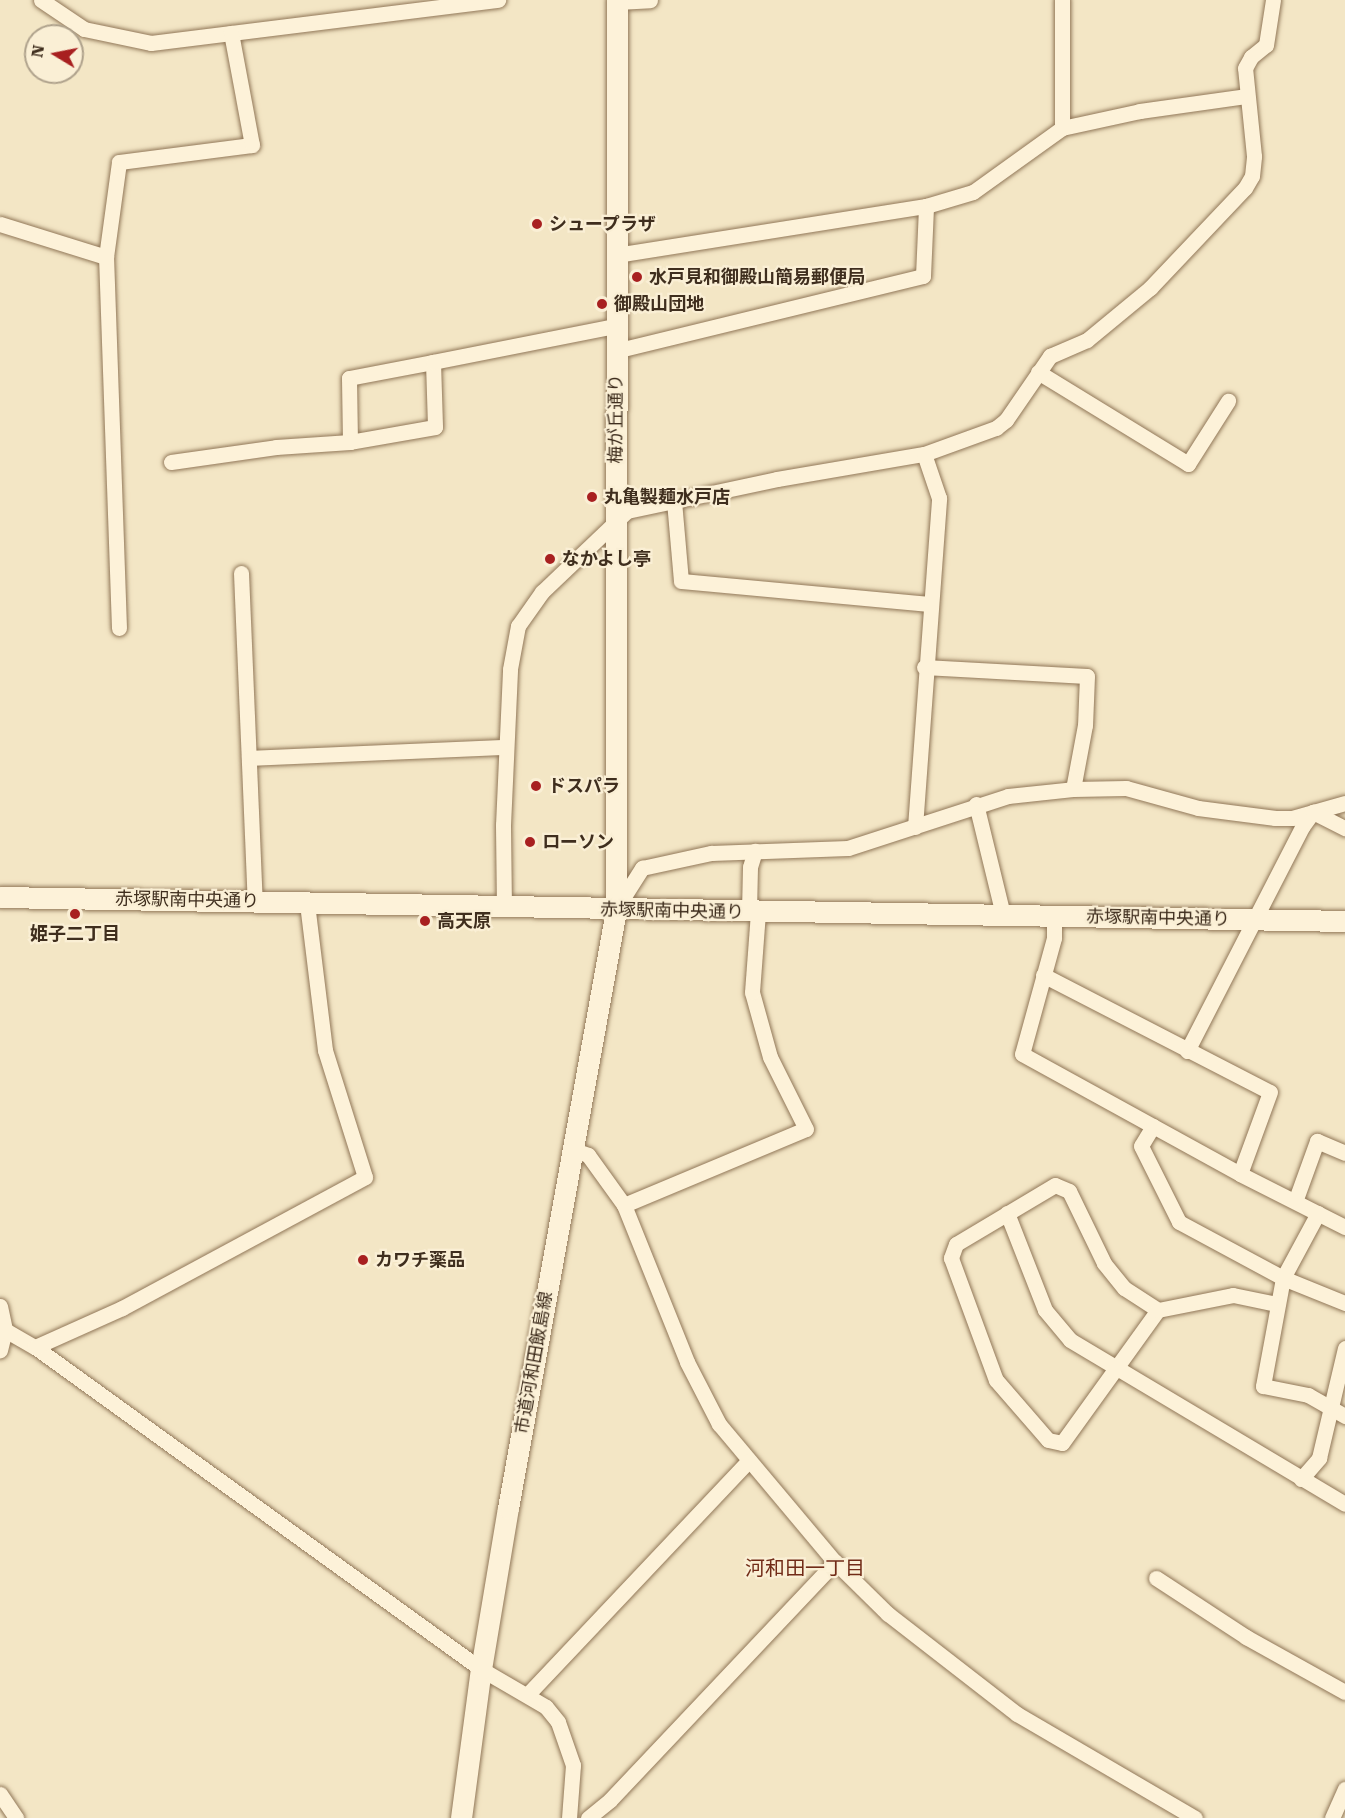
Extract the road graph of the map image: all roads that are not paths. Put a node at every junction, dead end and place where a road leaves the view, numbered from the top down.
1 (41, 0) edge
2 (498, 0) edge
3 (650, 0) edge
4 (1062, 0) edge
5 (1273, 0) edge
6 (617, 1) edge
7 (434, 4) edge
8 (231, 33) junction
9 (1247, 96) junction
10 (1062, 128) junction
11 (926, 206) junction
12 (0, 224) edge
13 (616, 255) junction
14 (106, 257) junction
15 (615, 326) junction
16 (615, 351) junction
17 (433, 362) junction
18 (1038, 372) junction
19 (1228, 401) dead end
20 (350, 442) junction
21 (924, 454) junction
22 (171, 462) dead end
23 (675, 501) junction
24 (616, 519) junction
25 (241, 573) dead end
26 (930, 604) junction
27 (119, 628) dead end
28 (924, 667) junction
29 (506, 747) junction
30 (249, 758) junction
31 (1073, 789) junction
32 (1345, 803) edge
33 (976, 804) junction
34 (1313, 812) junction
35 (915, 827) junction
36 (1345, 828) edge
37 (755, 851) junction
38 (0, 897) edge
39 (255, 901) junction
40 (307, 903) junction
41 (504, 908) junction
42 (616, 910) junction
43 (753, 912) junction
44 (1003, 915) junction
45 (1054, 916) junction
46 (1253, 920) junction
47 (1345, 921) edge
48 (1043, 975) junction
49 (1187, 1051) junction
50 (1153, 1126) junction
51 (571, 1149) junction
52 (1345, 1153) edge
53 (1240, 1174) junction
54 (1296, 1199) junction
55 (624, 1205) junction
56 (1007, 1213) junction
57 (1318, 1213) junction
58 (1345, 1227) edge
59 (1283, 1278) junction
60 (1345, 1303) edge
61 (1277, 1304) junction
62 (0, 1306) edge
63 (1158, 1310) junction
64 (5, 1330) junction
65 (34, 1347) junction
66 (1345, 1348) edge
67 (0, 1350) edge
68 (1117, 1371) junction
69 (1339, 1413) edge
70 (748, 1461) junction
71 (1301, 1479) junction
72 (1345, 1504) edge
73 (835, 1562) junction
74 (1156, 1578) dead end
75 (480, 1669) junction
76 (1345, 1692) edge
77 (528, 1694) junction
78 (1345, 1789) edge
79 (0, 1794) edge
80 (16, 1818) edge
81 (461, 1818) edge
82 (569, 1818) edge
83 (588, 1818) edge
84 (1195, 1818) edge
85 (1332, 1818) edge

1 - 8 street
2 - 7 street
3 - 6 street
4 - 10 street
5 - 9 street
6 - 13 street, 梅が丘通り
7 - 8 street
8 - 14 street
9 - 10 street
9 - 18 street
10 - 11 street
11 - 13 street
11 - 16 street
12 - 14 street
13 - 15 street, 梅が丘通り
14 - 27 street
15 - 16 street, 梅が丘通り
15 - 17 street
16 - 24 street, 梅が丘通り
17 - 20 street
17 - 20 street
18 - 19 street
18 - 21 street
20 - 22 street
21 - 23 street
21 - 26 street
23 - 24 street
23 - 26 street
24 - 29 street
24 - 42 street, 梅が丘通り
25 - 30 street
26 - 28 street
28 - 31 street
28 - 35 street
29 - 30 street
29 - 41 street
30 - 39 street
31 - 33 street
31 - 34 street
32 - 34 street
33 - 35 street
33 - 44 street
34 - 36 street
34 - 46 street
35 - 37 street
37 - 42 street
37 - 43 street
38 - 39 street, 赤塚駅南中央通り
39 - 40 street, 赤塚駅南中央通り
40 - 41 street, 赤塚駅南中央通り
40 - 65 street
41 - 42 street, 赤塚駅南中央通り
42 - 43 street, 赤塚駅南中央通り
42 - 51 street, 市道河和田飯島線
43 - 44 street, 赤塚駅南中央通り
43 - 55 street
44 - 45 street, 赤塚駅南中央通り
45 - 46 street, 赤塚駅南中央通り
45 - 48 street
46 - 47 street, 赤塚駅南中央通り
46 - 49 street
48 - 49 street
48 - 50 street
49 - 53 street
50 - 53 street
50 - 59 street
51 - 55 street
51 - 75 street, 市道河和田飯島線
52 - 54 street
53 - 54 street
54 - 57 street
55 - 70 street
56 - 63 street
56 - 68 street
56 - 68 street
57 - 58 street
57 - 59 street
59 - 60 street
59 - 61 street
61 - 63 street
61 - 69 street
62 - 64 street
63 - 68 street
64 - 65 street
64 - 67 street
65 - 75 street
66 - 69 street
68 - 71 street
69 - 71 street
70 - 73 street
70 - 77 street
71 - 72 street
73 - 83 street
73 - 84 street
74 - 76 street
75 - 77 street
75 - 81 street, 市道河和田飯島線
77 - 82 street
78 - 85 street
79 - 80 street

